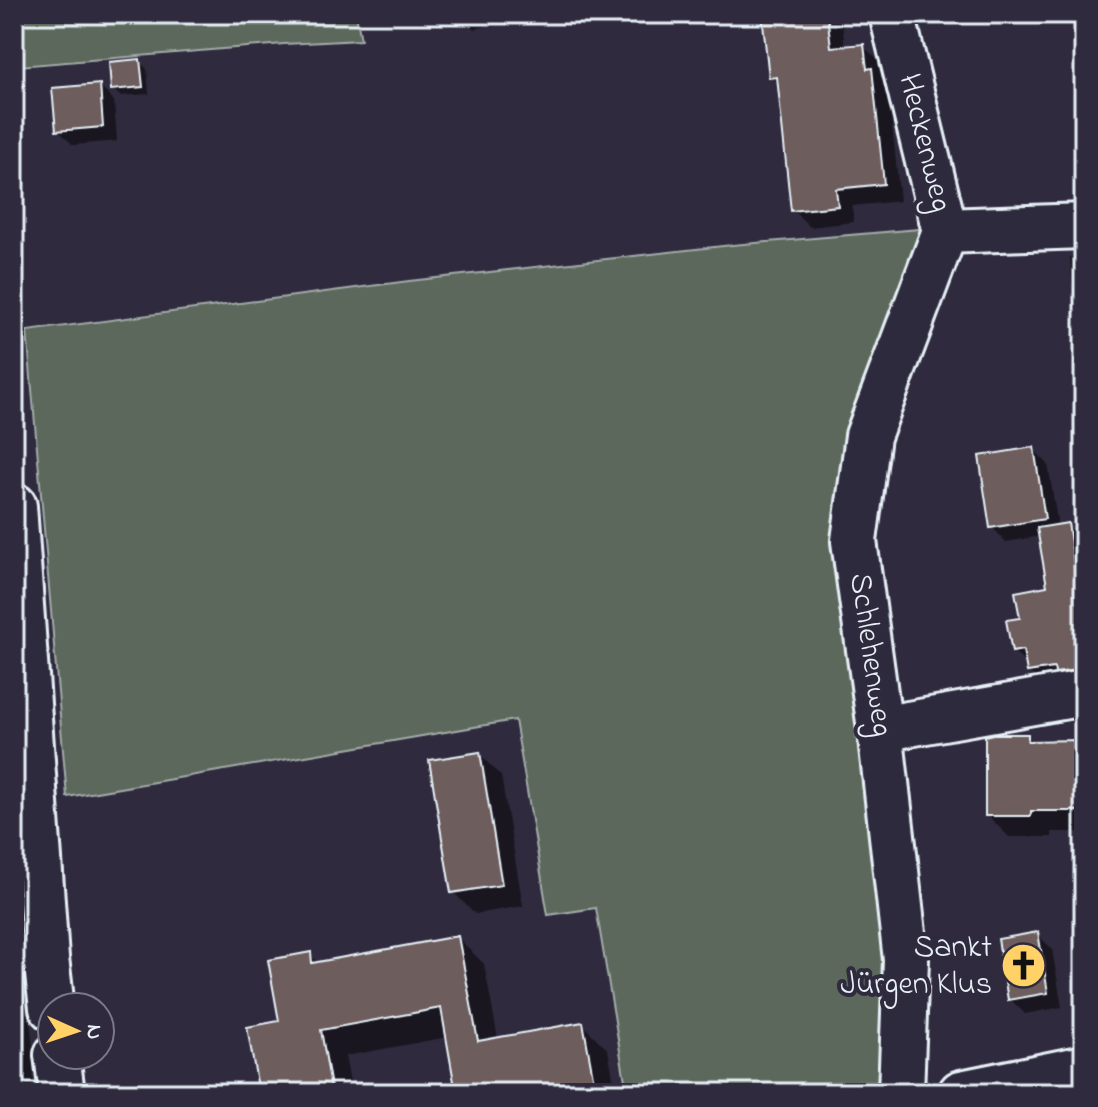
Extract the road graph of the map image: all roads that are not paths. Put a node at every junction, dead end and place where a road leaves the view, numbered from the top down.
1 (892, 14) edge
2 (1084, 226) edge
3 (945, 231) junction
4 (14, 506) edge
5 (1084, 693) edge
6 (880, 729) junction
7 (30, 956) edge
8 (45, 991) edge
9 (1084, 1068) edge
10 (59, 1071) edge
11 (62, 1093) edge
12 (901, 1093) edge
13 (961, 1093) edge

1 - 3 street, Heckenweg
2 - 3 street, Heckenweg
3 - 6 street, Schlehenweg
4 - 7 street
5 - 6 street
6 - 12 street, Schlehenweg
7 - 8 street
9 - 13 street
10 - 11 street

